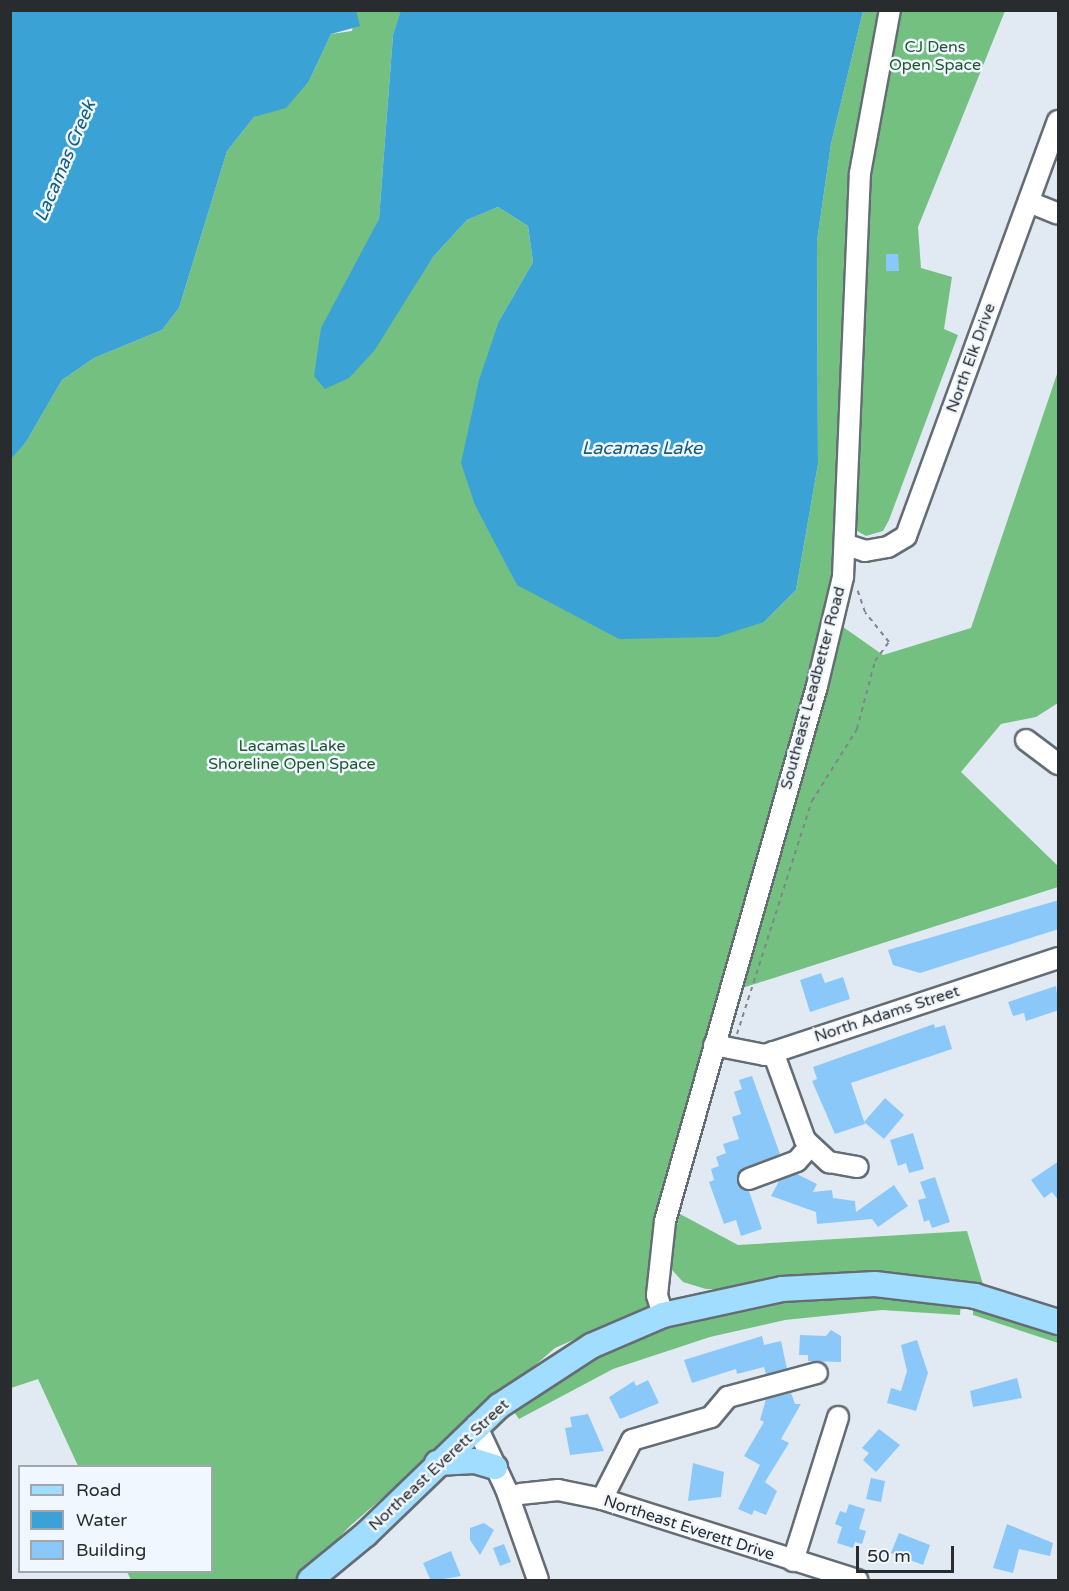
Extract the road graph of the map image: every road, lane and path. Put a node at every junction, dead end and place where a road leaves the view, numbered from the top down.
1 (890, 10) edge
2 (1059, 121) edge
3 (1029, 202) junction
4 (1059, 214) edge
5 (847, 545) junction
6 (843, 577) junction
7 (1026, 740) dead end
8 (1059, 764) edge
9 (1059, 958) edge
10 (714, 1045) junction
11 (733, 1051) junction
12 (773, 1052) junction
13 (810, 1146) junction
14 (858, 1167) dead end
15 (749, 1179) dead end
16 (663, 1315) junction
17 (1059, 1323) edge
18 (817, 1373) dead end
19 (838, 1417) dead end
20 (476, 1425) junction
21 (437, 1463) junction
22 (495, 1467) junction
23 (520, 1494) junction
24 (602, 1499) junction
25 (523, 1533) junction
26 (793, 1561) junction
27 (310, 1581) edge
28 (538, 1581) edge
29 (857, 1581) edge

1 - 5 street, Southeast Leadbetter Road
2 - 3 street, North Elk Drive
3 - 4 street
3 - 5 street, North Elk Drive
5 - 6 street, Southeast Leadbetter Road
6 - 10 street, Southeast Leadbetter Road
6 - 11 path
7 - 8 street
9 - 12 street, North Adams Street
10 - 11 street, North Adams Street
10 - 16 street, Southeast Leadbetter Road
11 - 12 street, North Adams Street
12 - 13 street
13 - 14 street
13 - 15 street
16 - 17 main road, Northeast Everett Street
16 - 20 main road, Northeast Everett Street
18 - 24 street
19 - 26 street
20 - 21 main road, Northeast Everett Street
20 - 22 street
20 - 23 street
21 - 22 main road
21 - 27 main road, Northeast Everett Street
22 - 25 street
23 - 24 street, Northeast Everett Drive
23 - 25 street
24 - 26 street, Northeast Everett Drive
25 - 28 street
26 - 29 street, Northeast Everett Drive

